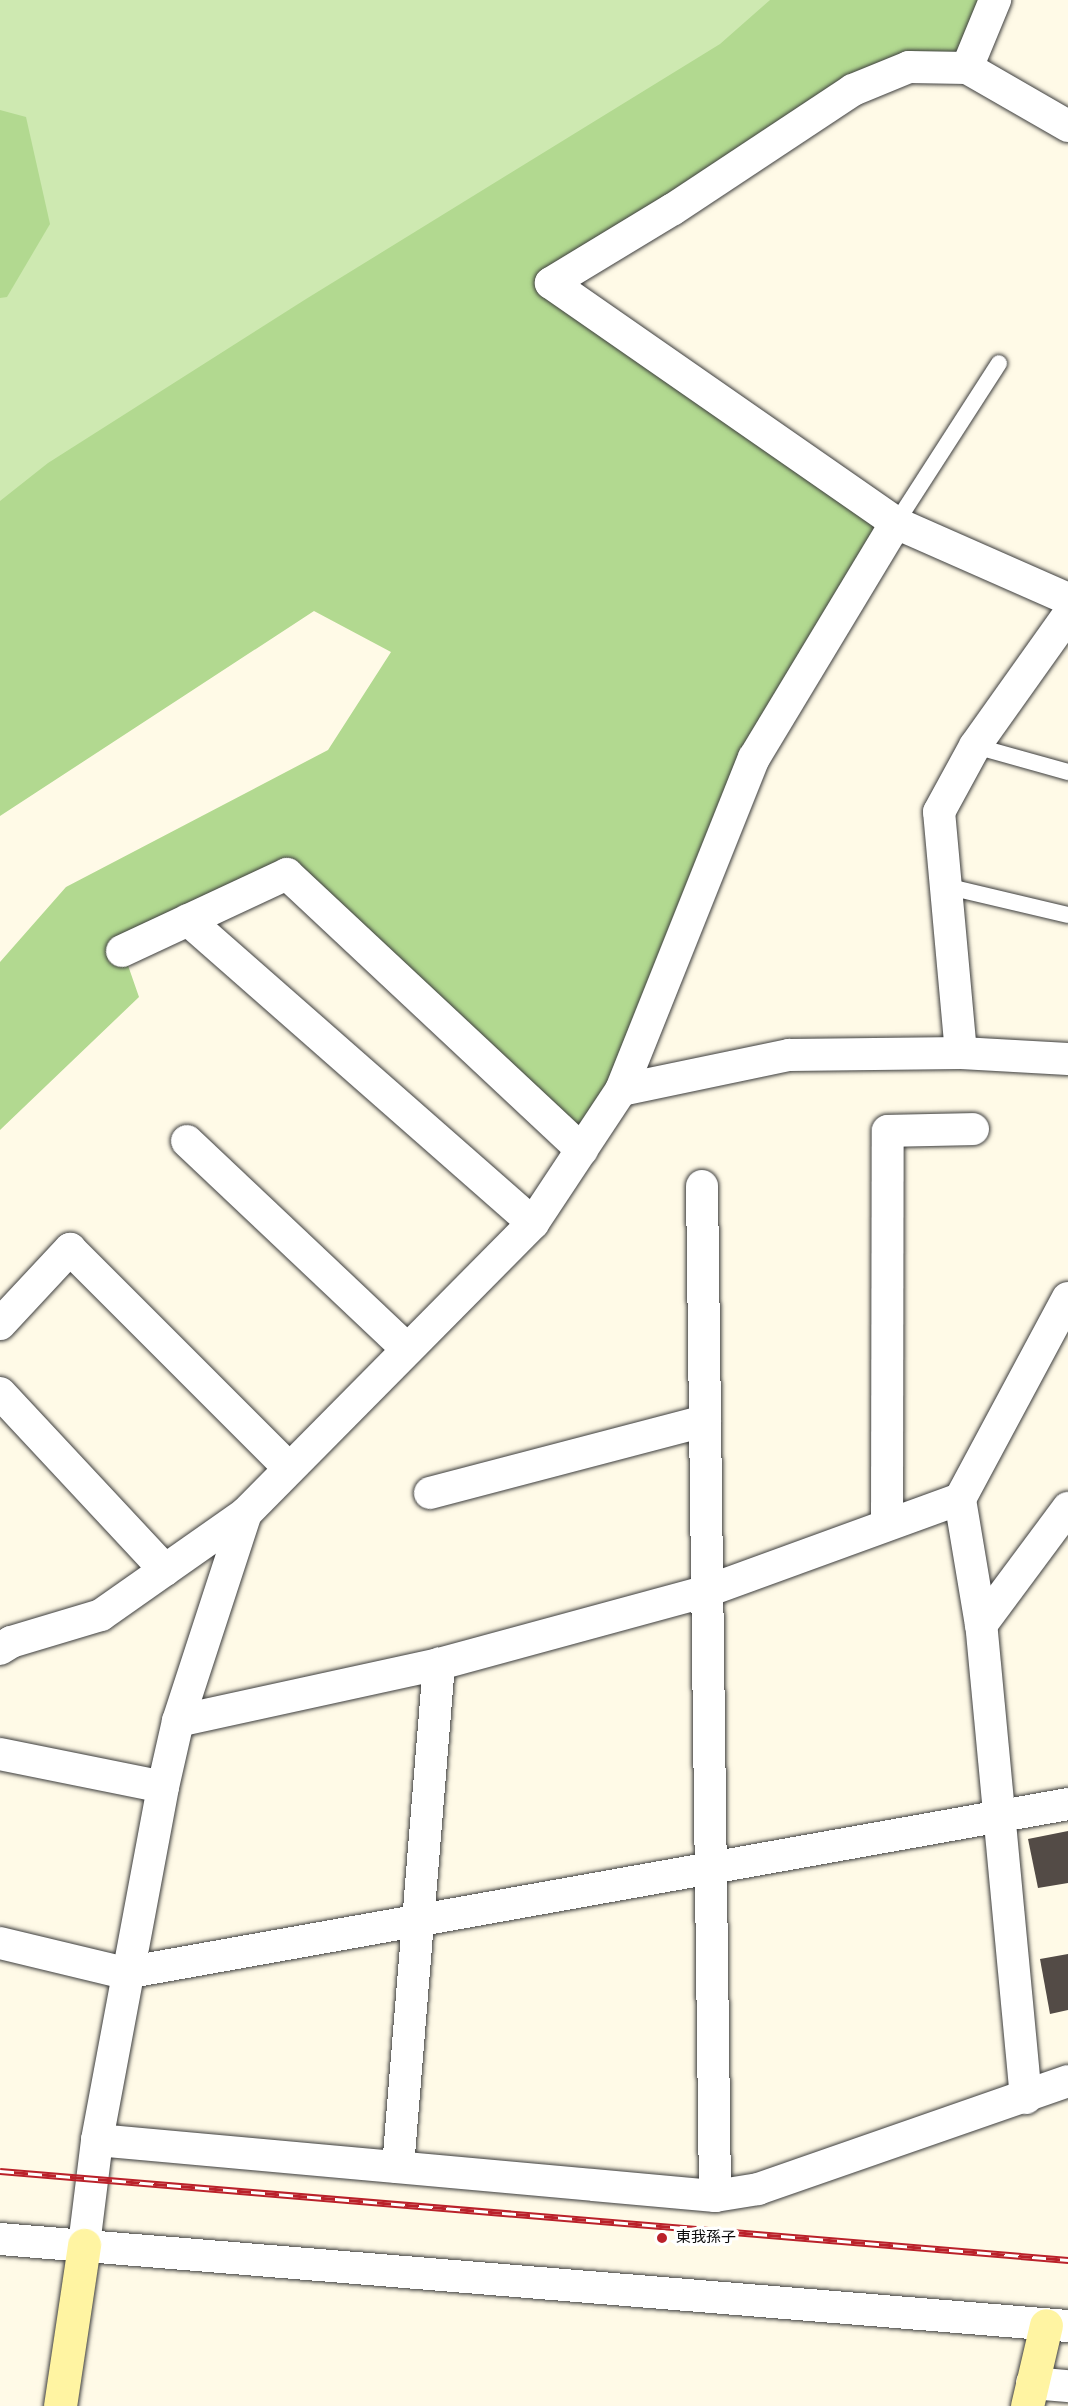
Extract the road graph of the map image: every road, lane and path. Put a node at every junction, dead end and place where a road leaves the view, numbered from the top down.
1 (995, 0) edge
2 (967, 68) junction
3 (1068, 126) edge
4 (999, 363) dead end
5 (896, 523) junction
6 (1068, 599) edge
7 (1068, 615) edge
8 (975, 746) junction
9 (1068, 772) edge
10 (945, 886) junction
11 (1068, 915) edge
12 (188, 920) junction
13 (122, 951) dead end
14 (961, 1053) junction
15 (1068, 1059) edge
16 (621, 1090) junction
17 (973, 1129) dead end
18 (187, 1141) dead end
19 (582, 1150) junction
20 (702, 1186) dead end
21 (533, 1223) junction
22 (1068, 1298) edge
23 (0, 1324) edge
24 (407, 1349) junction
25 (0, 1393) edge
26 (705, 1420) junction
27 (289, 1468) junction
28 (430, 1493) dead end
29 (960, 1499) junction
30 (1068, 1508) edge
31 (246, 1513) junction
32 (887, 1523) junction
33 (165, 1570) junction
34 (707, 1591) junction
35 (981, 1625) junction
36 (0, 1649) edge
37 (438, 1665) junction
38 (178, 1721) junction
39 (0, 1754) edge
40 (163, 1787) junction
41 (1068, 1804) edge
42 (1000, 1817) junction
43 (710, 1870) junction
44 (418, 1923) junction
45 (0, 1943) edge
46 (125, 1973) junction
47 (1068, 2081) edge
48 (1026, 2098) junction
49 (97, 2140) junction
50 (398, 2167) junction
51 (715, 2196) junction
52 (0, 2239) edge
53 (84, 2245) junction
54 (1057, 2326) edge
55 (1068, 2386) edge
56 (1030, 2394) edge
57 (60, 2406) edge

1 - 2 street
2 - 3 street
2 - 5 street
4 - 5 lane
5 - 6 street
5 - 16 street
7 - 8 street
8 - 9 lane
8 - 10 street
10 - 11 lane
10 - 14 street
12 - 13 street
12 - 19 street
12 - 21 street
14 - 15 street
14 - 16 street
16 - 19 street
17 - 32 street
18 - 24 street
19 - 21 street
20 - 26 street
21 - 24 street
22 - 29 street
23 - 27 street
24 - 27 street
25 - 33 street
26 - 28 street
26 - 34 street
27 - 31 street
29 - 32 street
29 - 35 street
30 - 35 street
31 - 33 street
31 - 38 street
32 - 34 street
33 - 36 street
34 - 37 street
34 - 43 street
35 - 42 street
37 - 38 street
37 - 44 street
38 - 40 street
39 - 40 street
40 - 46 street
41 - 42 street
42 - 43 street
42 - 48 street
43 - 44 street
43 - 51 street
44 - 46 street
44 - 50 street
45 - 46 street
46 - 49 street
47 - 48 street
48 - 51 street
49 - 50 street
49 - 53 street
50 - 51 street
52 - 53 street
53 - 54 street
53 - 57 street
54 - 56 street
55 - 56 street

